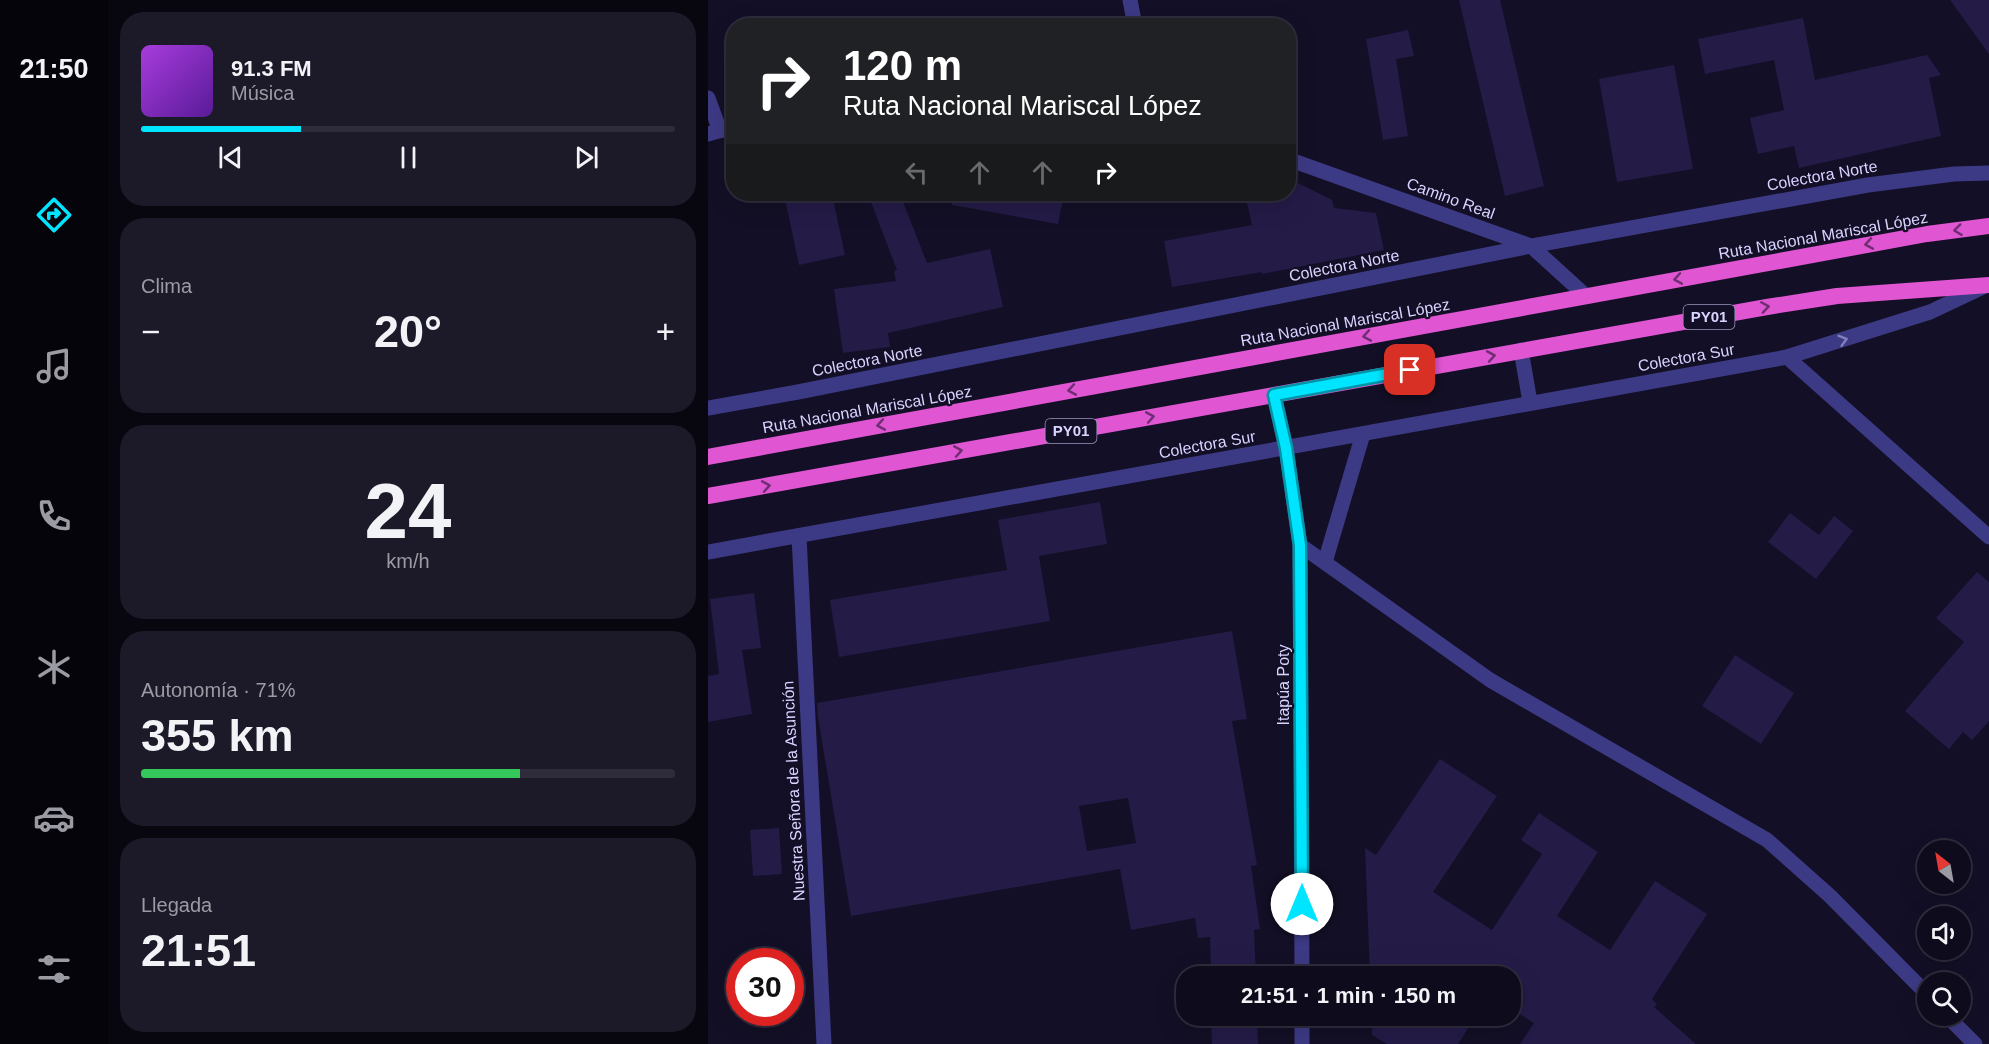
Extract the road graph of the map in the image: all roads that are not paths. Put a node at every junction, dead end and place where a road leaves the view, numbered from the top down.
1 (1130, 0) edge
2 (1133, 18) edge
3 (708, 98) edge
4 (720, 131) edge
5 (1296, 162) edge
6 (1989, 173) edge
7 (1989, 226) edge
8 (1531, 246) junction
9 (1988, 285) edge
10 (1586, 296) junction
11 (1521, 350) junction
12 (1787, 357) junction
13 (1274, 395) junction
14 (1530, 402) junction
15 (708, 408) edge
16 (1363, 434) junction
17 (1286, 448) junction
18 (708, 457) edge
19 (708, 496) edge
20 (799, 536) junction
21 (1989, 537) edge
22 (1300, 545) junction
23 (708, 552) edge
24 (1325, 562) junction
25 (1302, 966) edge
26 (1917, 984) edge
27 (1302, 1026) edge
28 (1957, 1026) edge
29 (824, 1044) edge
30 (1302, 1044) edge
31 (1975, 1044) edge

1 - 2 street
3 - 4 street
5 - 8 street, Camino Real
6 - 8 street, Colectora Norte
7 -> 10 highway, Ruta Nacional Mariscal López / PY01
8 - 10 street, Camino Real
8 - 15 street, Colectora Norte
11 -> 9 highway, PY01
12 -> 9 street, Colectora Sur
10 -> 18 highway, Ruta Nacional Mariscal López / PY01
13 -> 11 highway, PY01
11 - 14 street
12 - 14 street, Colectora Sur
12 - 21 street
13 - 17 street, Itapúa Poty
19 -> 13 highway, PY01
14 - 16 street, Colectora Sur
16 - 17 street, Colectora Sur
16 - 24 street
17 - 20 street, Colectora Sur
17 - 22 street, Itapúa Poty
20 - 23 street, Colectora Sur
20 - 29 street, Nuestra Señora de la Asunción
22 - 24 street
22 - 25 street, Itapúa Poty
24 - 26 street
27 - 30 street
28 - 31 street

